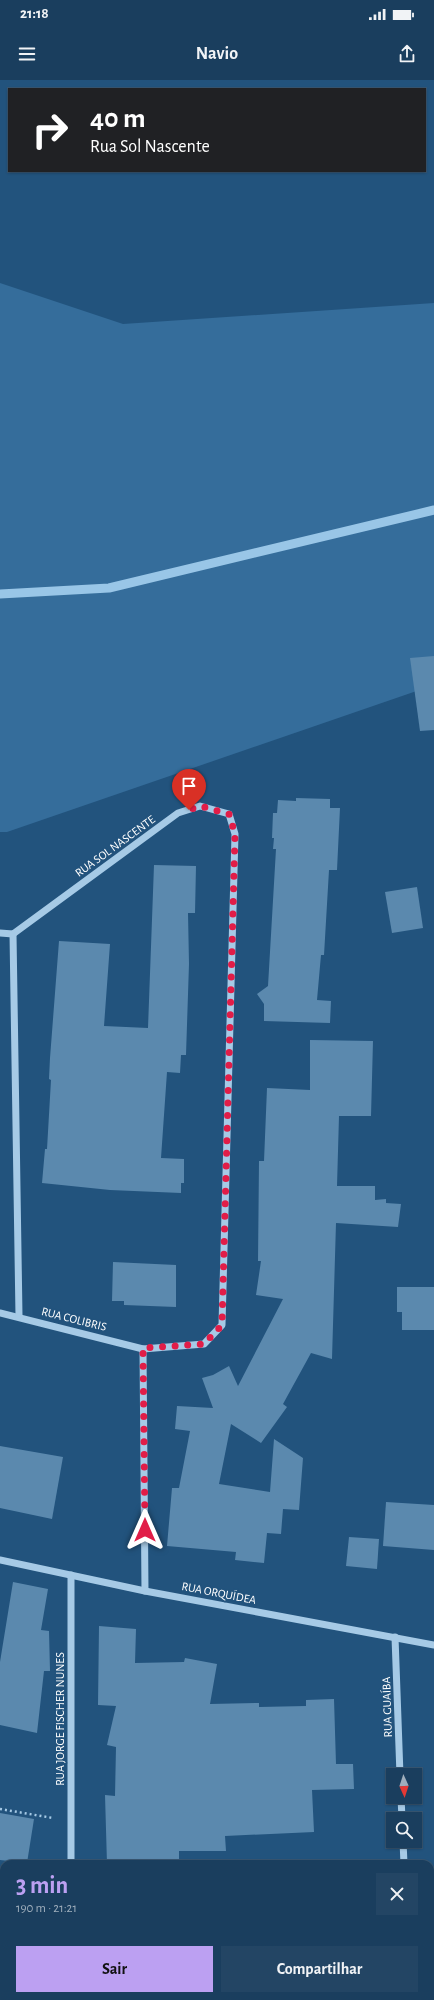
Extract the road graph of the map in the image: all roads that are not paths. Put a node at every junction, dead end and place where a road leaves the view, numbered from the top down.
1 (0, 933) edge
2 (13, 934) junction
3 (0, 1312) edge
4 (19, 1316) junction
5 (143, 1348) junction
6 (0, 1560) edge
7 (71, 1575) junction
8 (145, 1591) junction
9 (395, 1637) junction
10 (434, 1646) edge
11 (400, 1768) edge
12 (403, 1848) edge
13 (72, 1860) edge
14 (404, 1860) edge

1 - 2 street
2 - 4 street
2 - 5 street, RUA SOL NASCENTE
3 - 4 street, RUA COLIBRIS
4 - 5 street, RUA COLIBRIS
5 - 8 street
6 - 7 street, RUA ORQUÍDEA
7 - 8 street, RUA ORQUÍDEA
7 - 13 street, RUA JORGE FISCHER NUNES
8 - 9 street, RUA ORQUÍDEA
9 - 10 street, RUA ORQUÍDEA
9 - 11 street, RUA GUAÍBA
12 - 14 street

